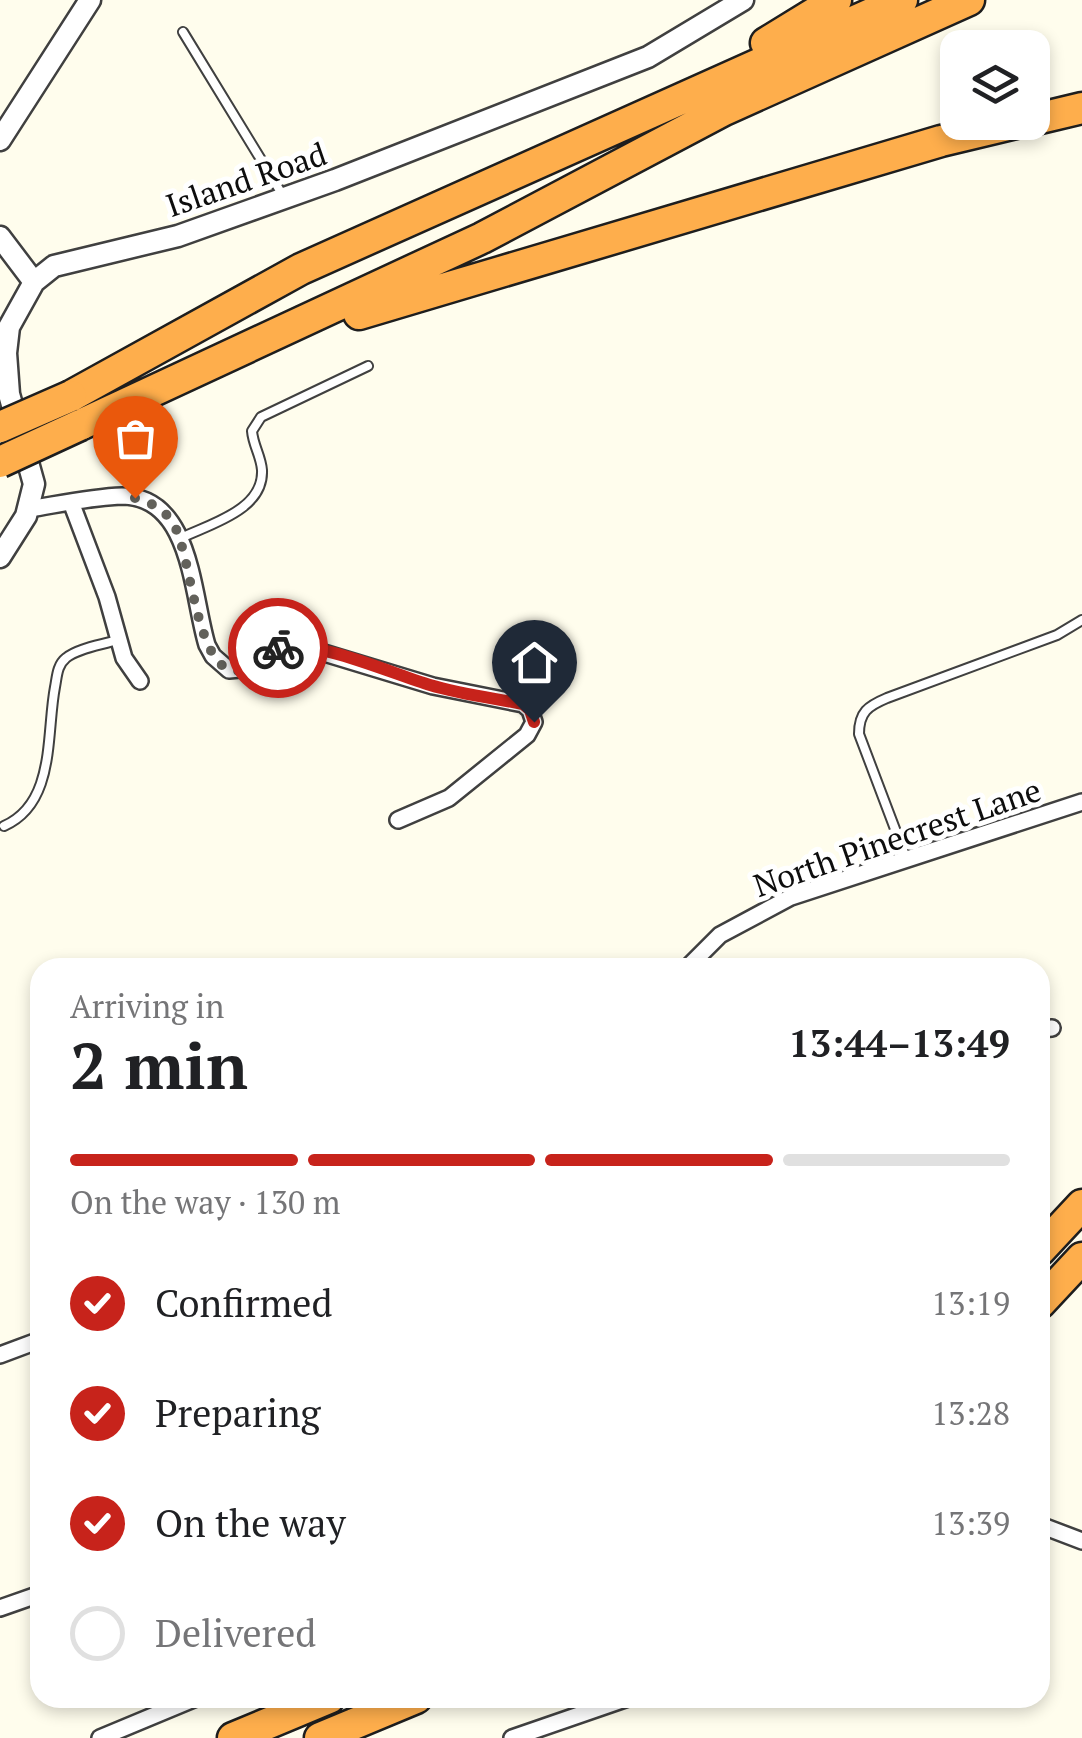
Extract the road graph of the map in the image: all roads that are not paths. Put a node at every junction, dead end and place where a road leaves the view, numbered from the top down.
1 (90, 0) edge
2 (743, 0) edge
3 (836, 0) edge
4 (902, 0) edge
5 (969, 0) edge
6 (183, 32) dead end
7 (672, 102) junction
8 (1082, 108) edge
9 (1050, 116) edge
10 (0, 140) edge
11 (946, 140) edge
12 (284, 198) junction
13 (0, 237) edge
14 (34, 282) junction
15 (368, 366) dead end
16 (186, 376) junction
17 (76, 410) junction
18 (0, 426) edge
19 (0, 462) edge
20 (72, 502) junction
21 (29, 509) junction
22 (181, 538) junction
23 (0, 557) edge
24 (1082, 620) edge
25 (117, 640) junction
26 (140, 681) dead end
27 (1082, 802) edge
28 (398, 820) dead end
29 (4, 826) dead end
30 (906, 858) junction
31 (697, 958) edge
32 (1082, 1205) edge
33 (1050, 1239) edge
34 (1082, 1258) edge
35 (1050, 1292) edge
36 (30, 1344) edge
37 (0, 1355) edge
38 (1050, 1529) edge
39 (1082, 1541) edge
40 (30, 1598) edge
41 (0, 1608) edge
42 (172, 1708) edge
43 (306, 1708) edge
44 (392, 1708) edge
45 (599, 1708) edge
46 (100, 1738) edge
47 (233, 1738) edge
48 (320, 1738) edge
49 (512, 1738) edge

1 - 10 street
2 - 12 street, Island Road
3 - 7 highway
4 - 7 highway
5 - 16 highway
6 - 12 lane
7 - 17 highway
8 - 9 highway
11 - 16 highway
12 - 14 street, Island Road
13 - 14 street
14 - 21 street
15 - 22 lane
16 - 17 highway
17 - 18 highway, bridge
17 - 19 highway, bridge
20 - 21 street
20 - 22 street
20 - 25 street
21 - 23 street
22 - 28 street
24 - 30 lane
25 - 26 street
25 - 29 lane
27 - 30 street, North Pinecrest Lane
30 - 31 street, North Pinecrest Lane
32 - 33 highway
34 - 35 highway
36 - 37 street
38 - 39 street
40 - 41 street
42 - 46 street
43 - 47 highway
44 - 48 highway
45 - 49 street

